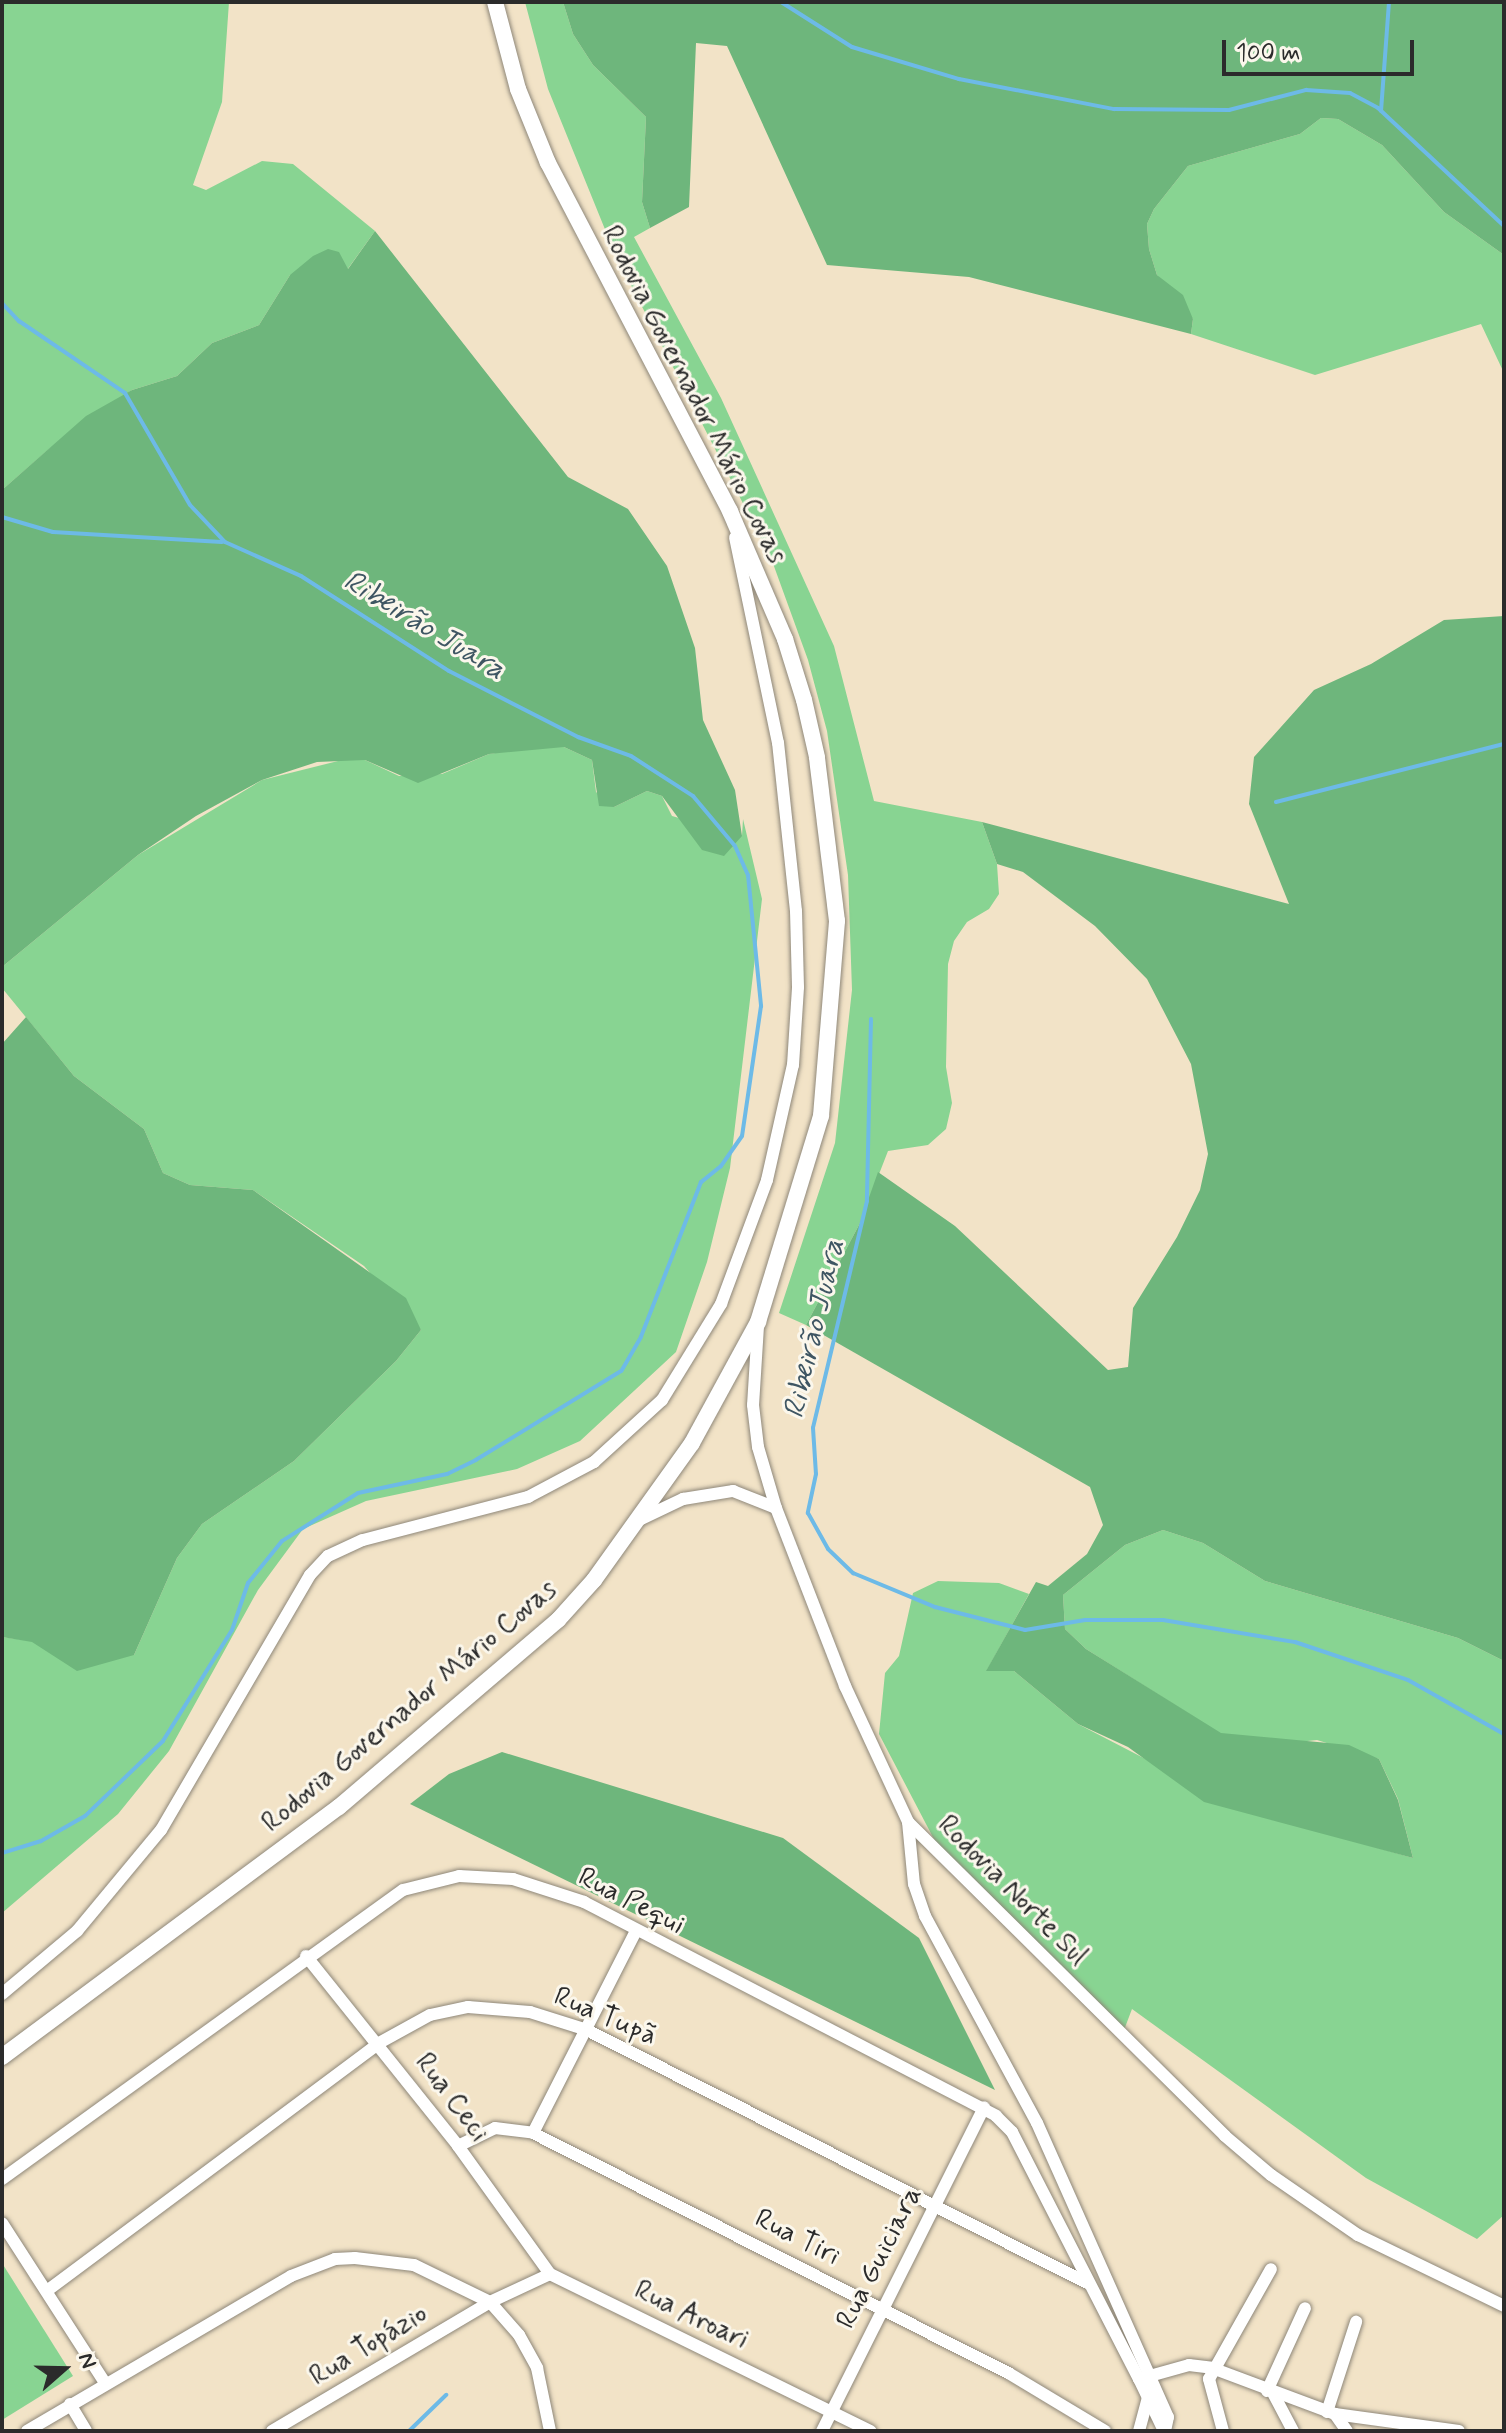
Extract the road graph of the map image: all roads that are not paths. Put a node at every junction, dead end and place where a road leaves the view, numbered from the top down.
1 (495, 2) edge
2 (730, 511) junction
3 (758, 1322) junction
4 (776, 1508) junction
5 (641, 1519) junction
6 (908, 1822) junction
7 (636, 1931) junction
8 (306, 1956) junction
9 (2, 1994) edge
10 (587, 2030) junction
11 (379, 2043) junction
12 (2, 2057) edge
13 (984, 2107) junction
14 (533, 2133) junction
15 (458, 2146) junction
16 (2, 2179) edge
17 (934, 2205) junction
18 (2, 2223) edge
19 (1271, 2269) dead end
20 (550, 2274) junction
21 (1087, 2283) junction
22 (48, 2290) junction
23 (490, 2302) junction
24 (1504, 2306) edge
25 (881, 2308) junction
26 (1305, 2308) dead end
27 (1356, 2322) dead end
28 (1212, 2368) junction
29 (1144, 2377) junction
30 (105, 2383) junction
31 (1270, 2392) junction
32 (1148, 2398) junction
33 (70, 2404) junction
34 (831, 2412) junction
35 (1331, 2413) junction
36 (27, 2431) edge
37 (86, 2431) edge
38 (272, 2431) edge
39 (550, 2431) edge
40 (822, 2431) edge
41 (871, 2431) edge
42 (1105, 2431) edge
43 (1139, 2431) edge
44 (1164, 2431) edge
45 (1223, 2431) edge
46 (1293, 2431) edge
47 (1347, 2431) edge
48 (1459, 2431) edge

1 - 2 main road, Rodovia Governador Mário Covas
2 - 3 main road, Rodovia Governador Mário Covas
2 - 9 street
3 - 4 street, Rodovia Norte Sul
3 - 5 main road, Rodovia Governador Mário Covas
4 - 5 street
4 - 6 street, Rodovia Norte Sul
5 - 12 main road, Rodovia Governador Mário Covas
6 - 24 street, Rodovia Norte Sul
6 - 29 street
7 - 8 street, Rua Pequi
7 - 10 street
7 - 13 street, Rua Pequi
8 - 11 street, Rua Ceci
8 - 16 street, Rua Pequi
10 - 11 street, Rua Tupã
10 - 14 street
10 - 17 street, Rua Tupã
11 - 15 street, Rua Ceci
11 - 22 street, Rua Tupã
13 - 17 street, Rua Guiciara
13 - 21 street, Rua Pequi
14 - 15 street, Rua Tiri
14 - 25 street, Rua Tiri
15 - 20 street, Rua Ceci
17 - 21 street, Rua Tupã
17 - 25 street, Rua Guiciara
18 - 22 street
19 - 28 street
20 - 23 street
20 - 34 street, Rua Aroari
21 - 29 street, Rua Pequi
22 - 30 street
23 - 30 street
23 - 38 street, Rua Topázio
23 - 39 street
25 - 34 street, Rua Guiciara
25 - 42 street, Rua Tiri
26 - 31 street
27 - 35 street
28 - 29 street
28 - 31 street
28 - 45 street
29 - 32 street
29 - 44 street
30 - 33 street
31 - 35 street
31 - 46 street
32 - 43 street
32 - 44 street
33 - 36 street
33 - 37 street
34 - 40 street, Rua Guiciara
34 - 41 street, Rua Aroari
35 - 47 street
35 - 48 street

